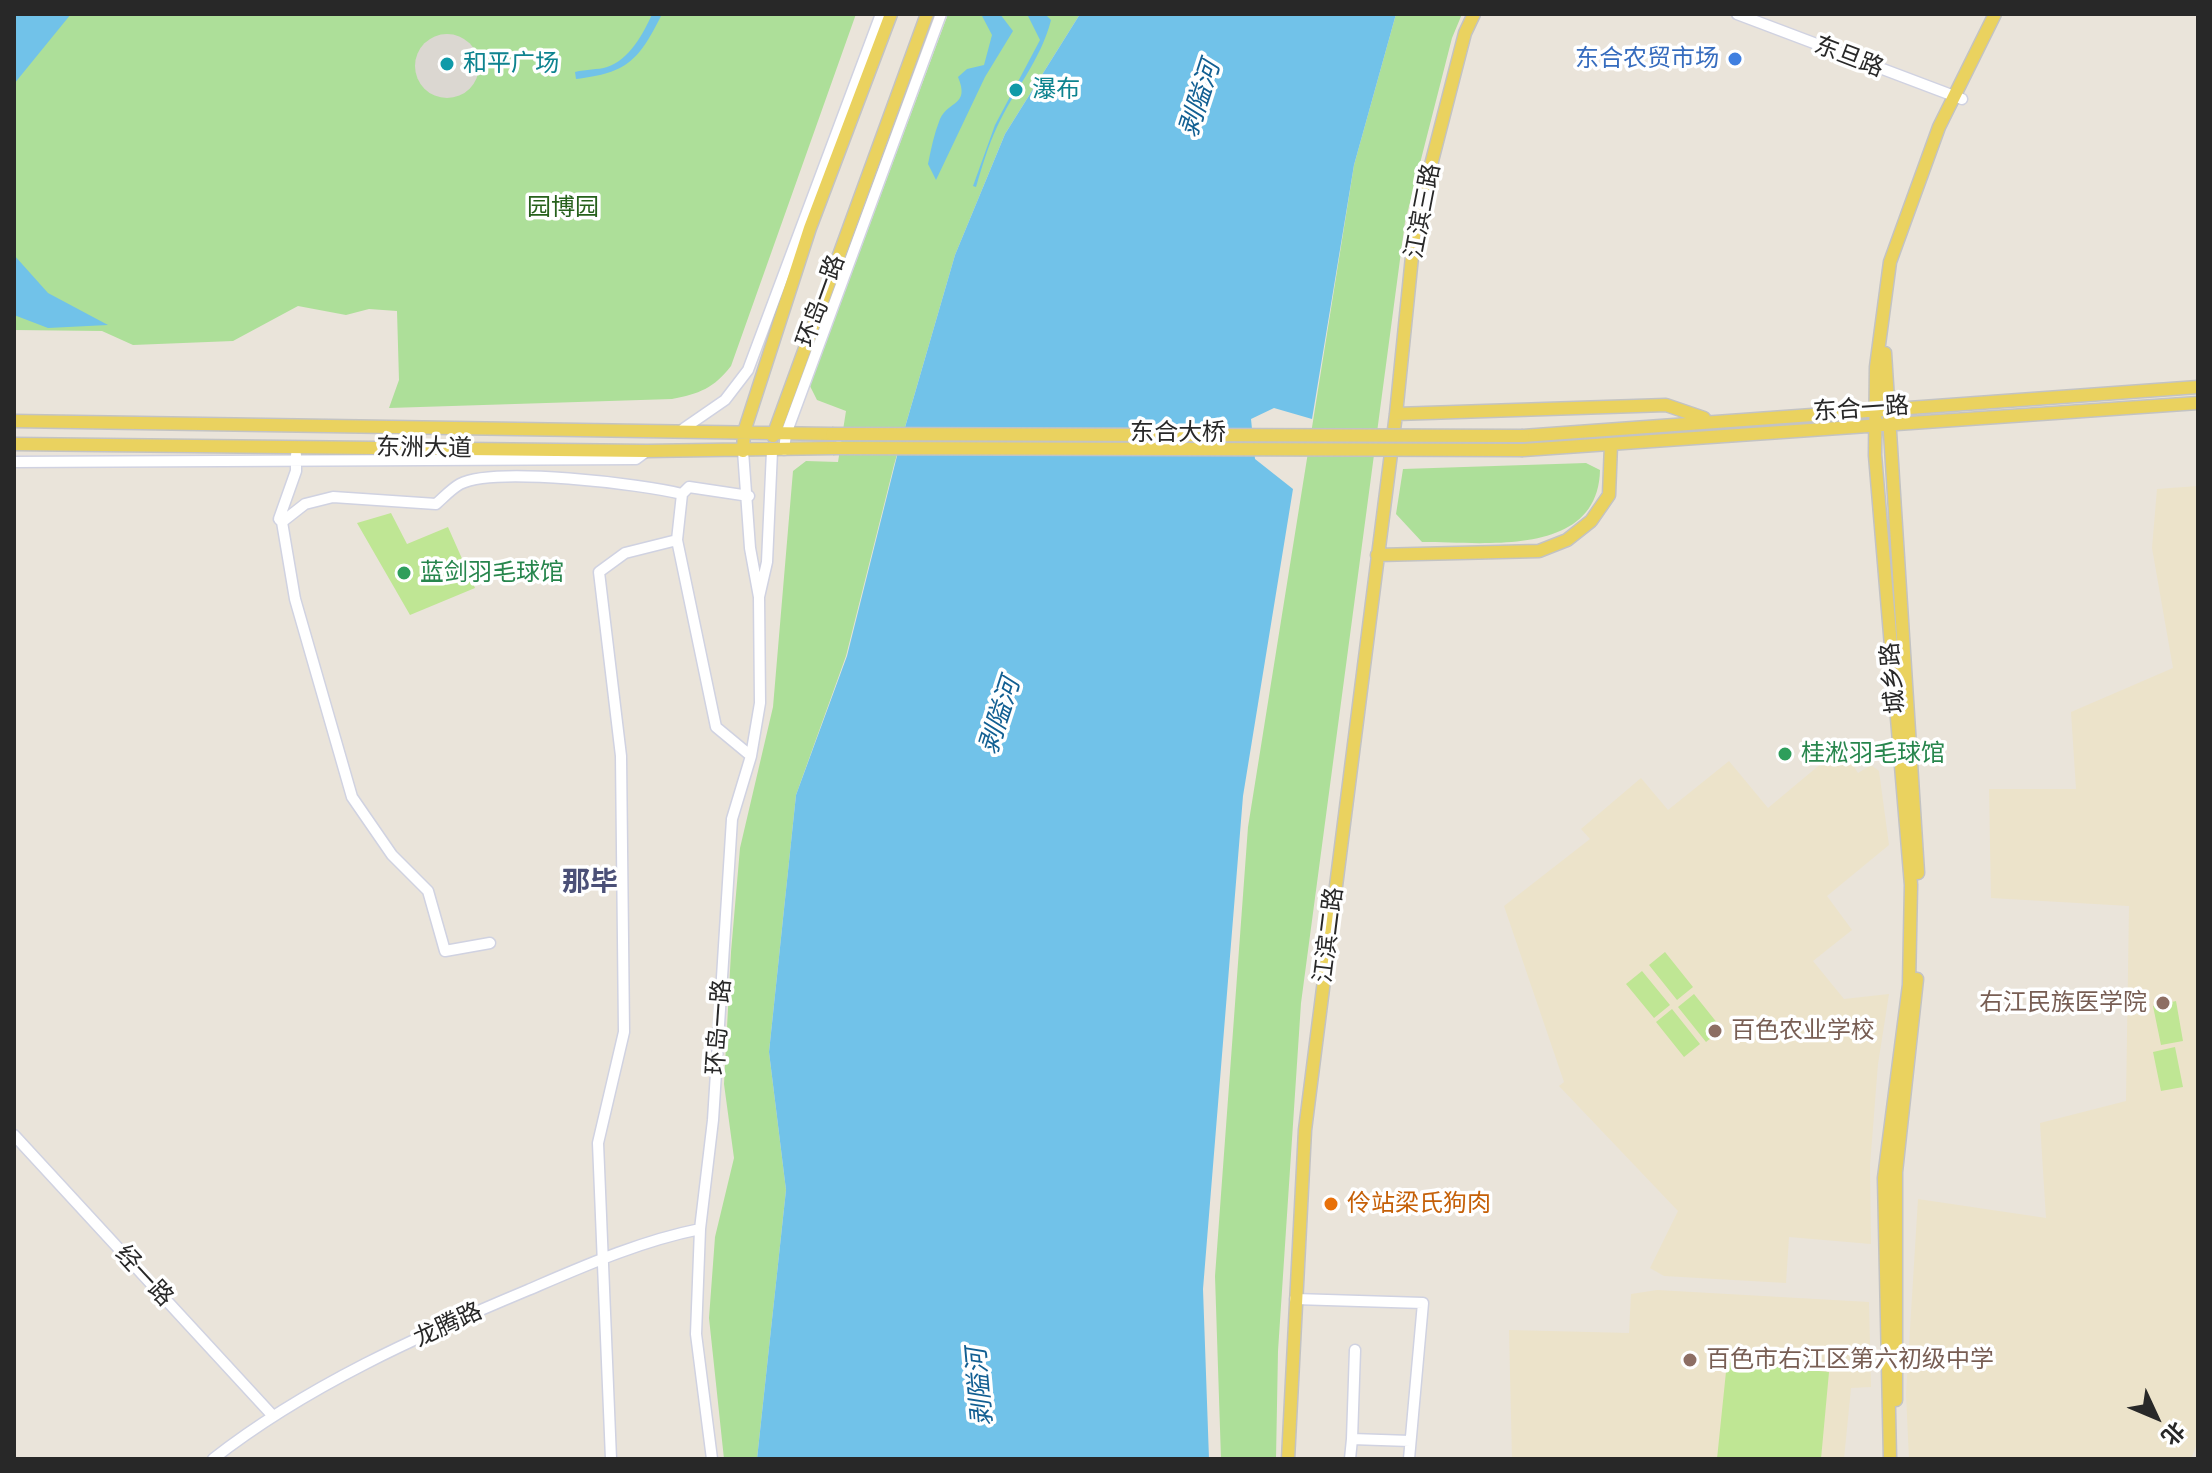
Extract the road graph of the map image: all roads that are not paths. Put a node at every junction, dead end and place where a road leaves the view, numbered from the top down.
1 (881, 14) edge
2 (891, 14) edge
3 (927, 14) edge
4 (941, 14) edge
5 (1474, 14) edge
6 (1737, 14) edge
7 (1995, 14) edge
8 (2004, 14) edge
9 (1958, 98) junction
10 (822, 200) junction
11 (808, 208) junction
12 (810, 228) junction
13 (2198, 387) edge
14 (2198, 403) edge
15 (1876, 407) junction
16 (1890, 407) junction
17 (1396, 414) junction
18 (14, 421) edge
19 (1710, 421) junction
20 (1888, 425) junction
21 (1874, 426) junction
22 (614, 428) junction
23 (683, 429) junction
24 (773, 431) junction
25 (744, 432) junction
26 (787, 432) junction
27 (832, 434) joint
28 (1523, 436) joint
29 (14, 444) edge
30 (1611, 444) junction
31 (833, 448) joint
32 (778, 450) junction
33 (1523, 450) joint
34 (614, 451) junction
35 (647, 451) junction
36 (743, 451) junction
37 (296, 454) junction
38 (14, 462) edge
39 (682, 494) junction
40 (749, 496) junction
41 (282, 522) junction
42 (677, 540) junction
43 (1377, 555) junction
44 (759, 597) junction
45 (751, 756) junction
46 (490, 943) dead end
47 (14, 1135) edge
48 (700, 1229) junction
49 (602, 1258) junction
50 (1295, 1299) junction
51 (1355, 1350) dead end
52 (273, 1416) junction
53 (1352, 1439) junction
54 (1410, 1441) junction
55 (213, 1459) edge
56 (611, 1459) edge
57 (712, 1459) edge
58 (1288, 1459) edge
59 (1350, 1459) edge
60 (1409, 1459) edge
61 (1890, 1459) edge
62 (1898, 1459) edge

1 - 11 street
2 - 10 main road, 环岛一路
3 - 24 main road, 环岛一路
4 - 26 street
5 - 17 main road, 江滨三路
6 - 9 street, 东旦路
7 - 9 main road, 城乡路
8 - 9 main road, 城乡路
9 - 15 main road, 城乡路
9 - 16 main road, 城乡路
10 - 11 main road
10 - 12 main road, 环岛一路
11 - 12 main road
11 - 23 street
12 - 25 main road, 环岛一路
13 - 16 main road, 东合一路
14 - 20 main road, 东合一路
15 - 16 main road, 东合一路
15 - 19 main road, 东合一路
15 - 21 main road, 城乡路
16 - 20 main road, 城乡路
17 - 19 main road
17 - 43 main road, 江滨二路
18 - 22 main road, 东洲大道
19 - 28 main road, 东合一路
20 - 21 main road, 东合一路
20 - 62 main road, 城乡路
21 - 30 main road, 东合一路
21 - 61 main road, 城乡路
22 - 23 main road, 东洲大道
22 - 34 main road
23 - 25 main road, 东洲大道
24 - 25 main road, 东洲大道
24 - 26 main road, 东洲大道
24 - 32 main road, 环岛一路
25 - 36 main road, 环岛一路
26 - 27 main road, 东洲大道
26 - 32 street
27 - 28 main road, 东合大桥, bridge
29 - 37 main road, 东洲大道
30 - 33 main road, 东合一路
30 - 43 main road
31 - 32 main road, 东洲大道
31 - 33 main road, 东合大桥, bridge
32 - 36 main road, 东洲大道
32 - 44 street, 环岛一路
34 - 35 main road, 东洲大道
34 - 37 main road, 东洲大道
35 - 36 main road, 东洲大道
35 - 37 street
36 - 40 street, 环岛一路
37 - 38 street
37 - 41 street
39 - 40 street
39 - 41 street
39 - 42 street
40 - 44 street, 环岛一路
41 - 46 street
42 - 45 street
42 - 49 street
43 - 50 main road, 江滨二路
44 - 45 street, 环岛一路
45 - 48 street, 环岛一路
47 - 52 street, 经一路
48 - 49 street, 龙腾路
48 - 57 street, 环岛一路
49 - 52 street, 龙腾路
49 - 56 street
50 - 54 street
50 - 58 main road, 江滨二路
51 - 53 street
52 - 55 street, 龙腾路
53 - 54 street
53 - 59 street
54 - 60 street

